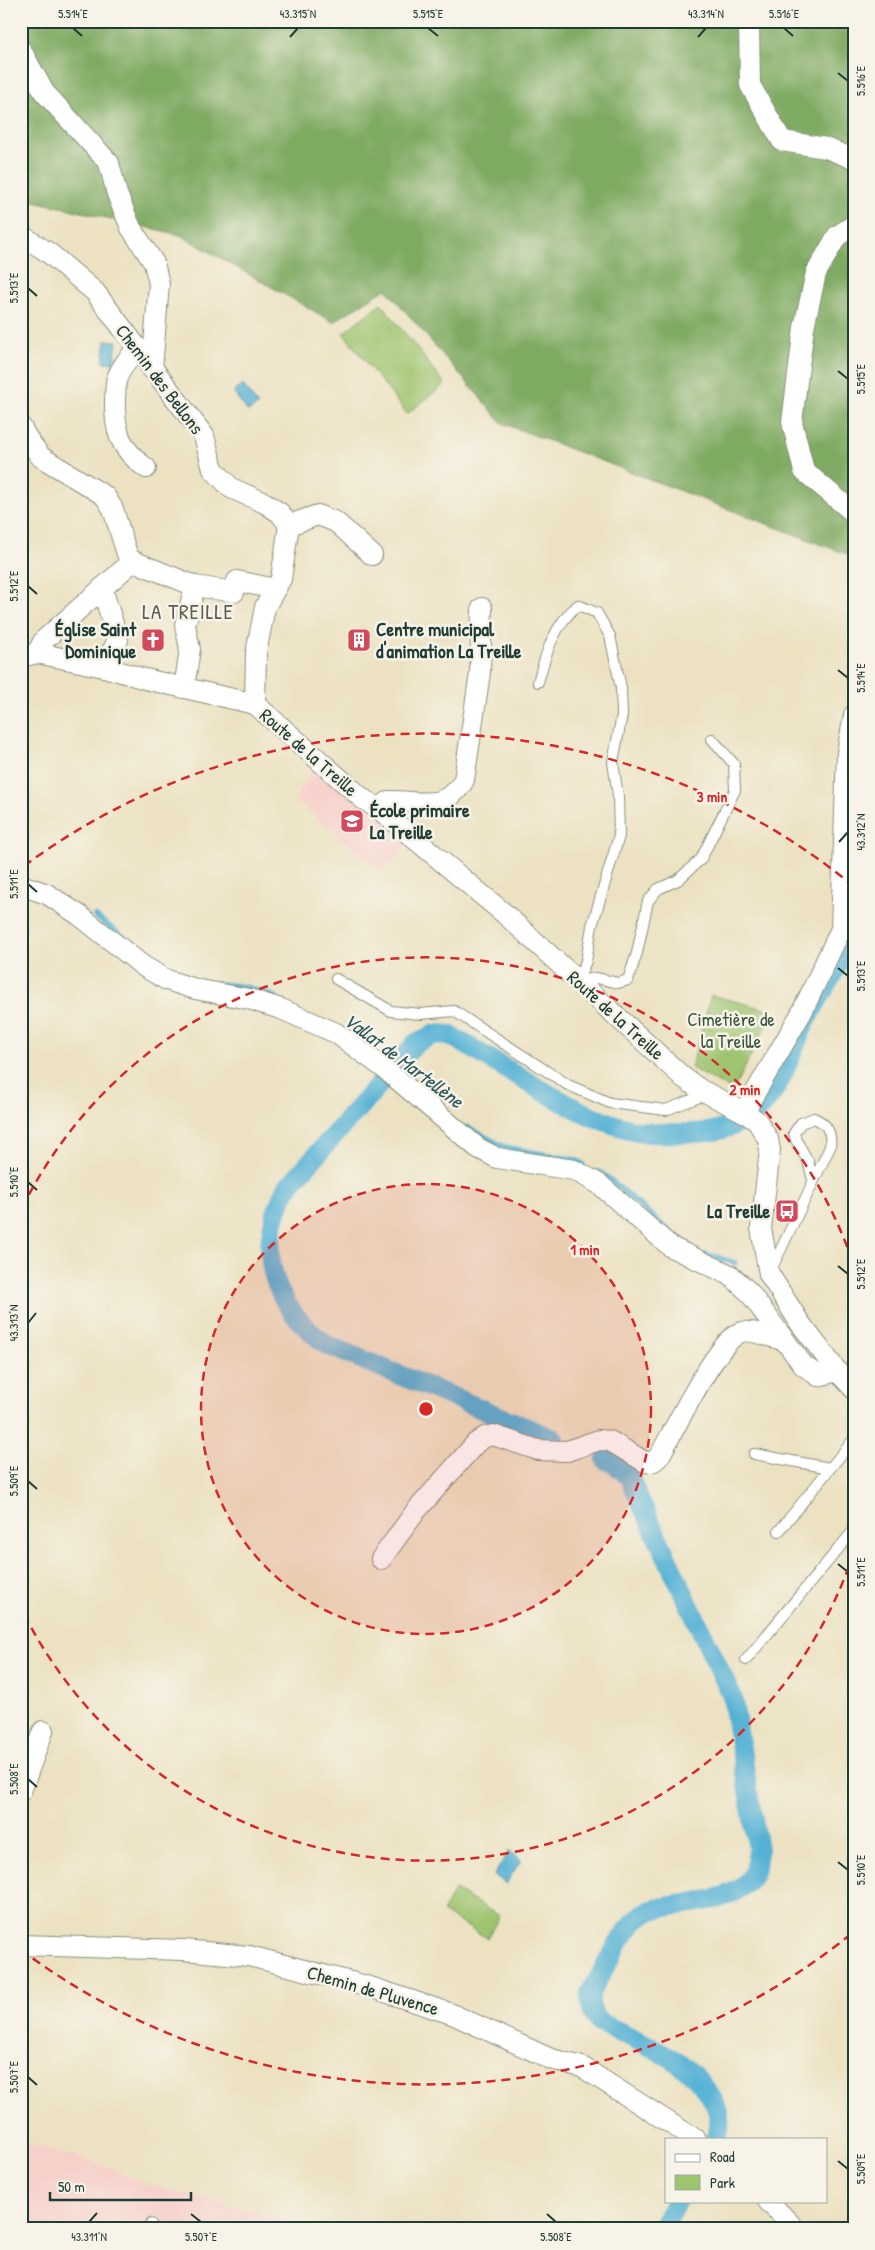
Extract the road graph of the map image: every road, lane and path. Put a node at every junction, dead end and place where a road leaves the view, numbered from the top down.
1 (749, 21) edge
2 (21, 50) edge
3 (854, 159) edge
4 (854, 225) edge
5 (21, 234) edge
6 (137, 349) junction
7 (152, 368) junction
8 (21, 427) edge
9 (146, 468) dead end
10 (854, 513) edge
11 (289, 525) junction
12 (372, 555) dead end
13 (133, 562) junction
14 (195, 586) junction
15 (102, 588) junction
16 (275, 589) junction
17 (482, 608) dead end
18 (29, 655) edge
19 (104, 667) junction
20 (538, 682) dead end
21 (184, 688) junction
22 (255, 704) junction
23 (854, 715) edge
24 (712, 739) dead end
25 (379, 809) junction
26 (21, 885) edge
27 (336, 980) dead end
28 (578, 981) junction
29 (707, 1094) junction
30 (747, 1115) junction
31 (813, 1180) junction
32 (769, 1274) junction
33 (783, 1340) junction
34 (837, 1372) junction
35 (854, 1388) edge
36 (854, 1439) edge
37 (754, 1454) dead end
38 (830, 1468) junction
39 (854, 1530) edge
40 (780, 1531) dead end
41 (380, 1559) dead end
42 (746, 1660) dead end
43 (43, 1732) dead end
44 (21, 1792) edge
45 (21, 1945) edge
46 (693, 2138) edge
47 (769, 2202) edge
48 (795, 2229) edge

1 - 3 street
2 - 7 street
4 - 10 street
5 - 6 street, Chemin des Bellons
6 - 7 street, Chemin des Bellons
6 - 9 street
7 - 11 street, Chemin des Bellons
8 - 13 street
11 - 12 street
11 - 16 street
13 - 14 street
13 - 15 street
14 - 16 street
14 - 21 street
15 - 18 street
15 - 19 street
16 - 22 street
17 - 25 street
18 - 19 street
19 - 21 street
20 - 28 lane
21 - 22 street
22 - 25 street, Route de la Treille
23 - 30 street
24 - 28 lane
25 - 28 street, Route de la Treille
26 - 33 street
27 - 29 lane
28 - 29 street, Route de la Treille
29 - 30 street, Route de la Treille
30 - 32 street
31 - 31 lane
31 - 32 lane
32 - 34 street
33 - 34 street
33 - 41 street
34 - 35 street
36 - 38 lane
37 - 38 lane
38 - 40 lane
39 - 42 lane
43 - 44 street
45 - 46 street, Chemin de Pluvence
47 - 48 street

